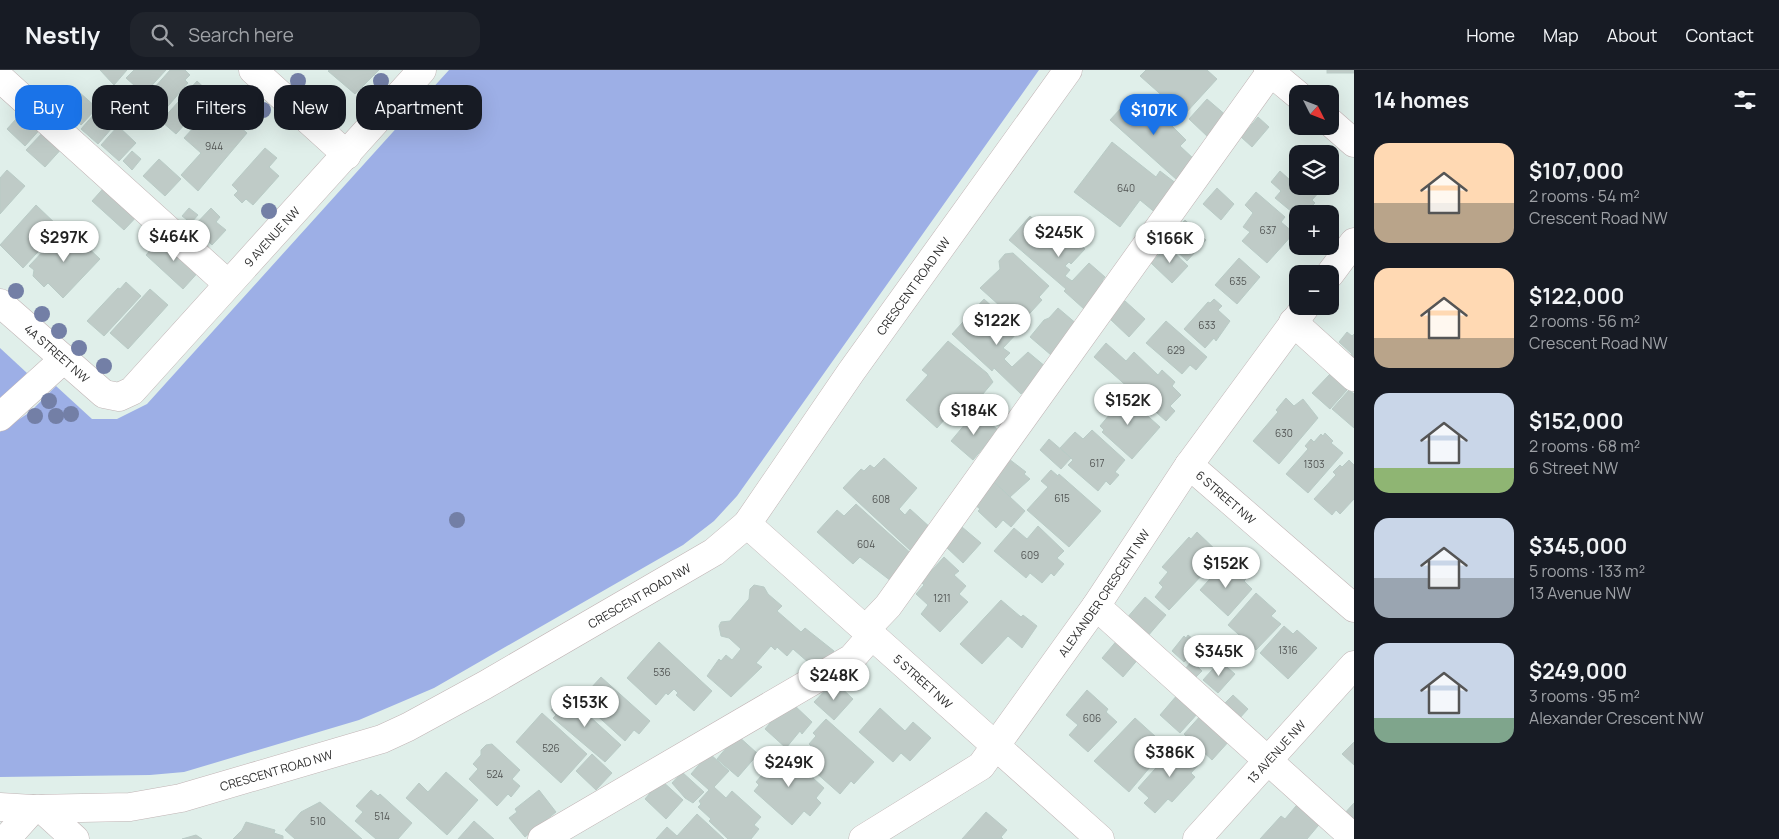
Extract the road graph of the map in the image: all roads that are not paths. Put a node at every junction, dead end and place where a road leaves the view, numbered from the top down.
1 (253, 70) edge
2 (422, 70) edge
3 (1068, 70) edge
4 (1271, 71) edge
5 (0, 78) edge
6 (1289, 87) edge
7 (1339, 130) edge
8 (1354, 143) edge
9 (347, 154) junction
10 (1354, 242) edge
11 (1337, 265) edge
12 (228, 284) junction
13 (0, 303) edge
14 (1298, 315) edge
15 (1300, 315) edge
16 (64, 359) junction
17 (1354, 377) edge
18 (119, 397) joint
19 (0, 417) edge
20 (1189, 465) junction
21 (747, 524) junction
22 (1096, 606) junction
23 (1354, 608) edge
24 (869, 632) junction
25 (1354, 665) edge
26 (996, 746) junction
27 (1267, 762) junction
28 (0, 807) edge
29 (38, 809) junction
30 (1354, 838) edge
31 (6, 839) edge
32 (76, 839) edge
33 (542, 839) edge
34 (863, 839) edge
35 (1100, 839) edge
36 (1198, 839) edge

1 - 9 street
2 - 9 street, 9 AVENUE NW
3 - 21 street, CRESCENT ROAD NW
4 - 6 street
4 - 24 street
5 - 12 street
7 - 8 street
9 - 12 street, 9 AVENUE NW
10 - 11 street
12 - 18 street, 9 AVENUE NW
13 - 16 street, 4A STREET NW
14 - 20 street, ALEXANDER CRESCENT NW
15 - 17 street
16 - 18 street, 4A STREET NW
16 - 19 street
20 - 22 street, ALEXANDER CRESCENT NW
20 - 23 street, 6 STREET NW
21 - 24 street, 5 STREET NW
21 - 29 street, CRESCENT ROAD NW
22 - 26 street, ALEXANDER CRESCENT NW
22 - 27 street
24 - 26 street, 5 STREET NW
24 - 33 street
25 - 27 street, 13 AVENUE NW
26 - 34 street, ALEXANDER CRESCENT NW
26 - 35 street, 5 STREET NW
27 - 30 street
27 - 36 street, 13 AVENUE NW
28 - 29 street, CRESCENT ROAD NW
29 - 31 street
29 - 32 street

